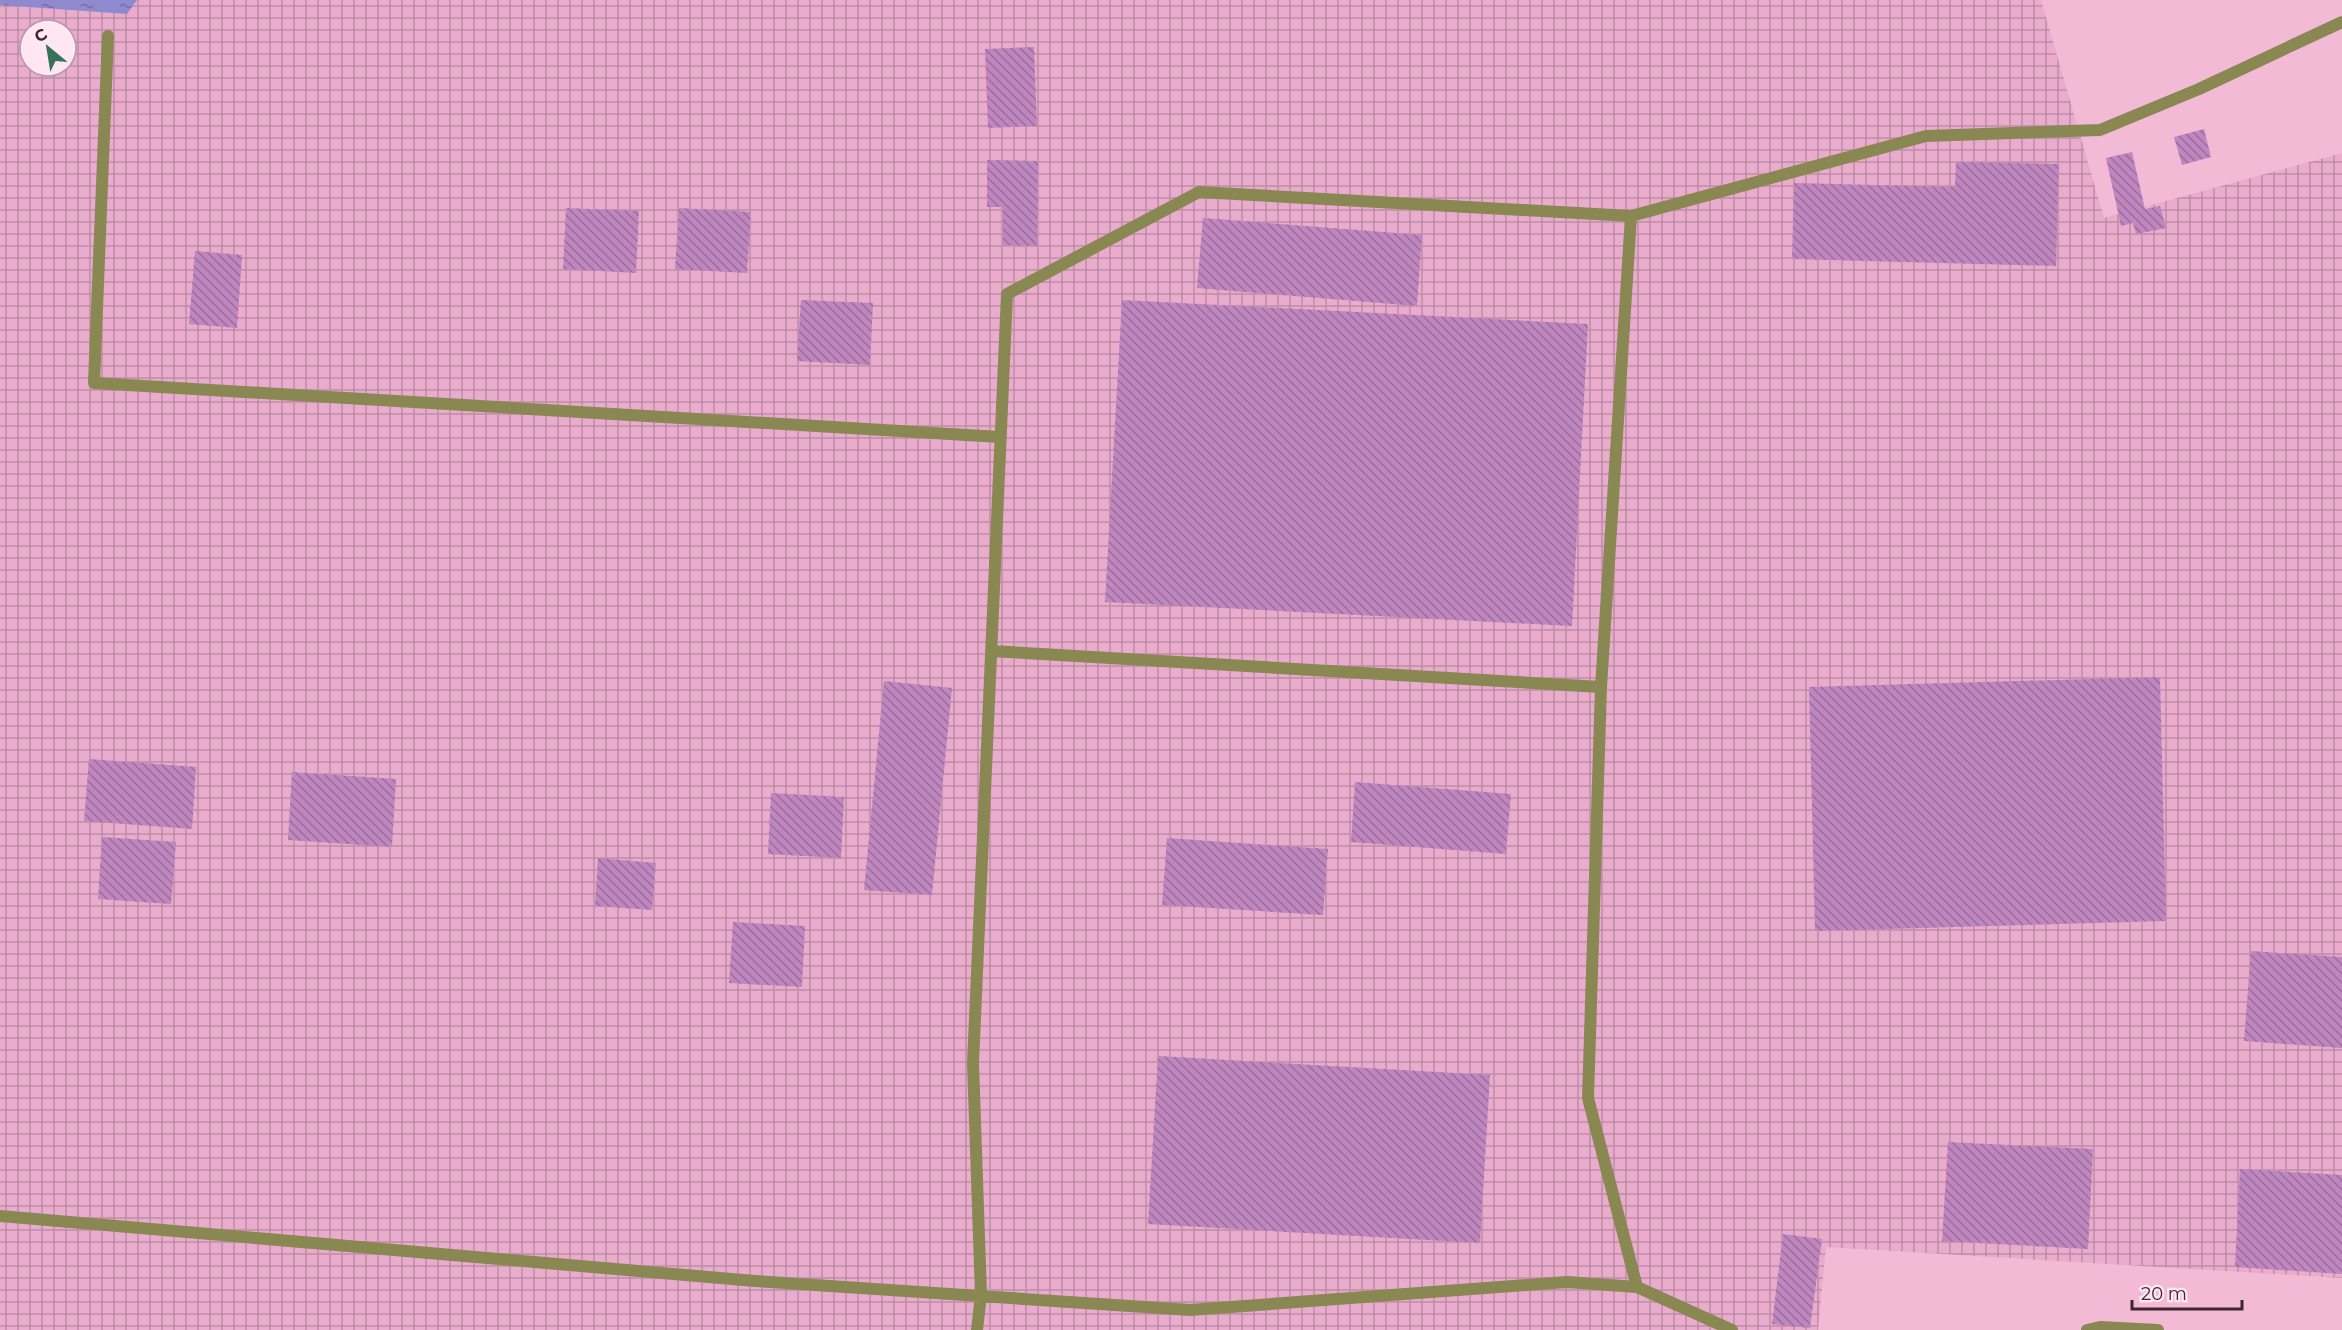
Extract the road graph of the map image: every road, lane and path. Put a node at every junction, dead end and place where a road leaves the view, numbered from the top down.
1 (2342, 22) edge
2 (108, 36) dead end
3 (1631, 216) junction
4 (1000, 437) junction
5 (991, 651) junction
6 (1601, 687) junction
7 (0, 1216) edge
8 (1637, 1287) junction
9 (981, 1295) junction
10 (1713, 1326) edge
11 (977, 1330) edge
12 (1732, 1330) edge
13 (2087, 1330) edge
14 (2158, 1330) edge

1 - 3 lane
2 - 4 lane
3 - 4 lane
3 - 6 lane
4 - 5 lane
5 - 6 lane
5 - 9 lane
6 - 8 lane
7 - 9 lane
8 - 9 lane
8 - 10 lane
9 - 11 lane
10 - 12 lane
13 - 14 lane

